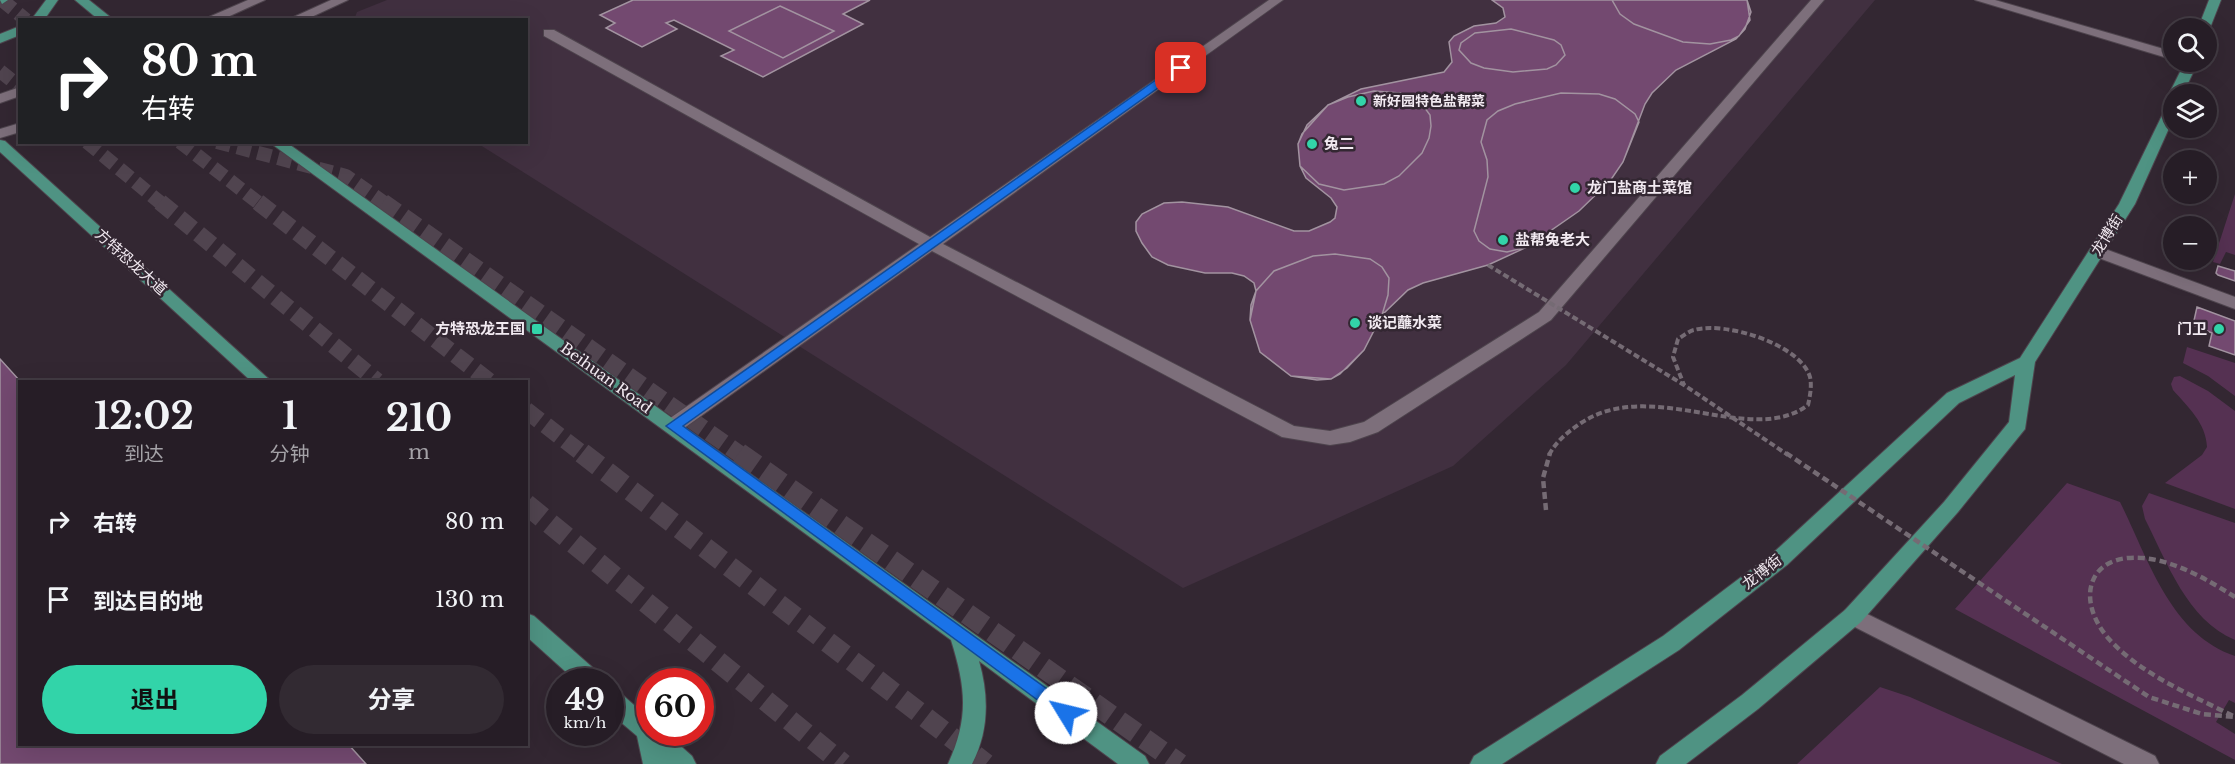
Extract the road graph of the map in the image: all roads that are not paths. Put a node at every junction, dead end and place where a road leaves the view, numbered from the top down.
1 (52, 0) edge
2 (81, 0) edge
3 (259, 0) edge
4 (342, 0) edge
5 (1277, 0) edge
6 (1818, 0) edge
7 (1981, 0) edge
8 (2216, 0) edge
9 (38, 18) edge
10 (105, 18) edge
11 (213, 18) edge
12 (298, 18) edge
13 (2208, 18) edge
14 (18, 31) edge
15 (549, 33) dead end
16 (0, 39) edge
17 (2163, 53) edge
18 (18, 92) edge
19 (0, 99) edge
20 (2163, 124) edge
21 (18, 128) edge
22 (0, 134) edge
23 (0, 144) edge
24 (279, 144) edge
25 (931, 244) junction
26 (2097, 251) junction
27 (2232, 300) edge
28 (2026, 362) junction
29 (261, 380) edge
30 (673, 426) junction
31 (1853, 616) junction
32 (528, 624) edge
33 (960, 636) junction
34 (577, 668) edge
35 (624, 711) edge
36 (636, 722) edge
37 (650, 746) edge
38 (663, 746) edge
39 (655, 764) edge
40 (684, 764) edge
41 (960, 764) edge
42 (1137, 764) edge
43 (1482, 764) edge
44 (1668, 764) edge
45 (2147, 764) edge

1 - 9 main road
2 - 10 main road
3 - 11 street
4 - 12 street
5 - 25 street
6 - 25 street
7 - 17 street
8 - 13 main road
14 - 16 main road
15 - 25 street
18 - 19 street
20 - 26 main road, 龙博街
21 - 22 street
23 - 29 main road, 方特恐龙大道
24 - 30 main road, Beihuan Road
25 - 30 street
26 - 27 street
26 - 28 main road, 龙博街
28 - 31 main road, 龙博街
28 - 43 main road, 龙博街
30 - 33 main road, Beihuan Road
31 - 44 main road, 龙博街
31 - 45 street
32 - 34 main road
33 - 41 main road
33 - 42 main road, Beihuan Road
35 - 36 main road
37 - 39 main road
38 - 40 main road

